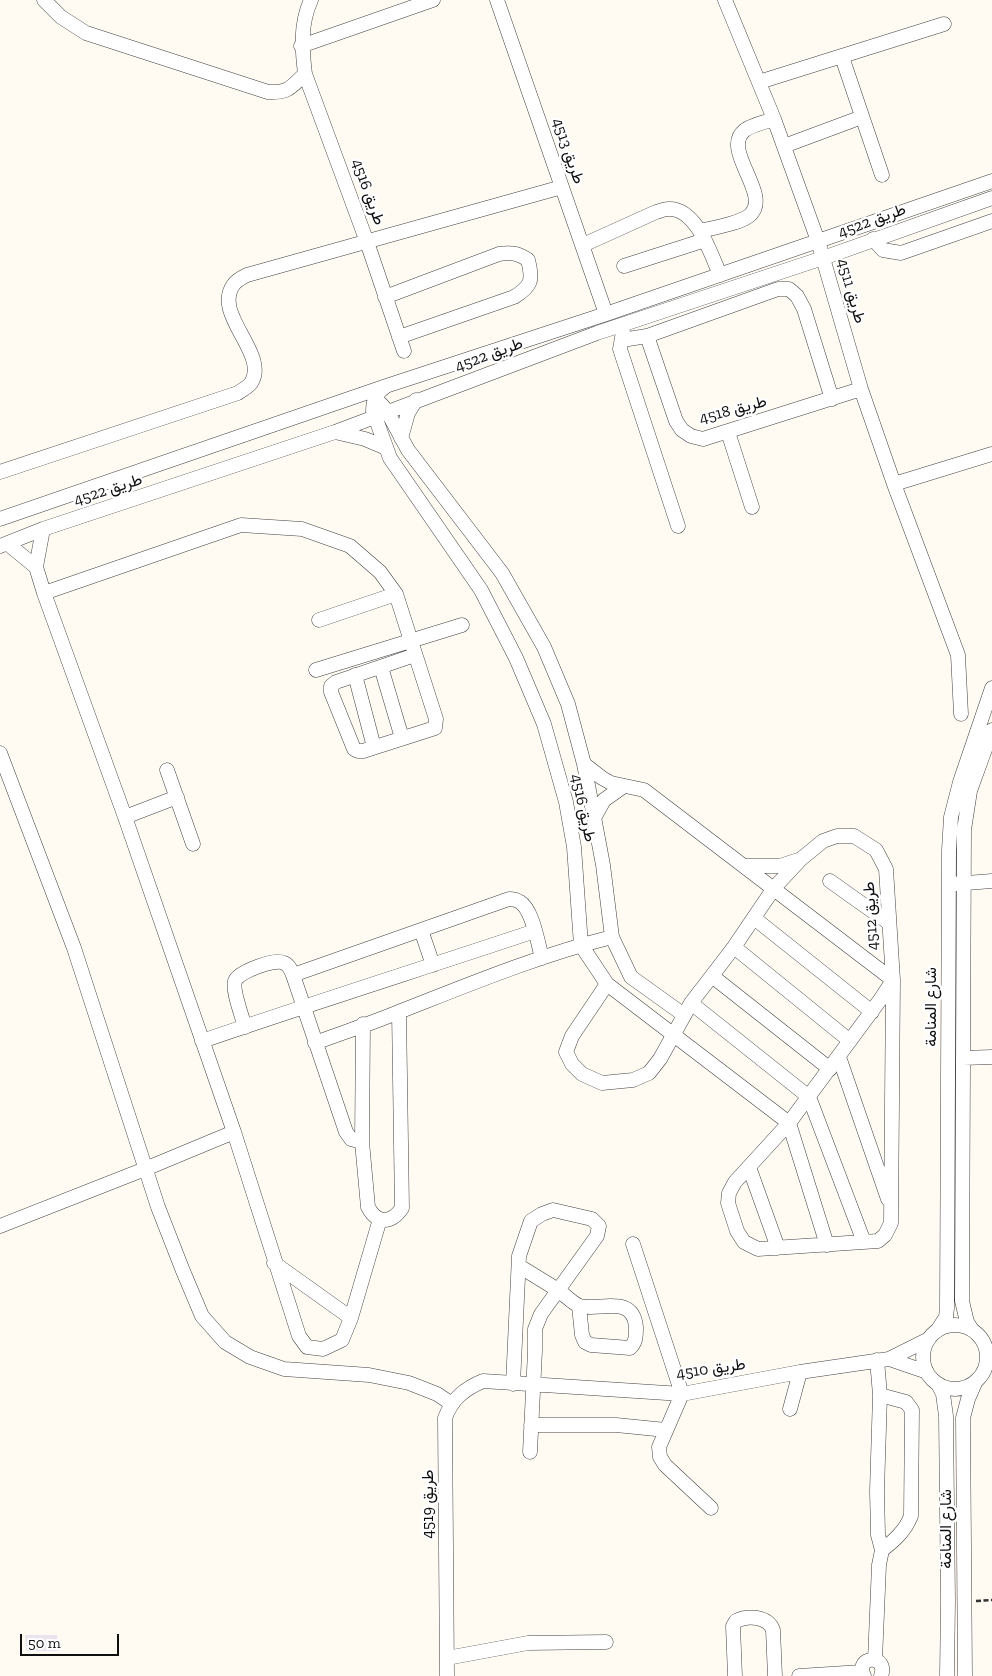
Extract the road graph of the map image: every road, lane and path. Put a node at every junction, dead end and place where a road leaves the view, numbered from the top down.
1 (44, 0) edge
2 (311, 0) edge
3 (432, 0) edge
4 (497, 0) edge
5 (725, 0) edge
6 (944, 24) dead end
7 (301, 46) junction
8 (842, 58) junction
9 (305, 74) junction
10 (759, 82) junction
11 (862, 117) junction
12 (774, 119) junction
13 (784, 146) junction
14 (882, 175) dead end
15 (992, 181) edge
16 (562, 187) junction
17 (992, 198) edge
18 (992, 220) edge
19 (703, 236) junction
20 (873, 239) junction
21 (818, 240) junction
22 (367, 242) junction
23 (582, 245) junction
24 (823, 258) junction
25 (624, 266) dead end
26 (720, 275) junction
27 (385, 296) junction
28 (606, 314) junction
29 (624, 324) junction
30 (597, 333) junction
31 (399, 336) junction
32 (647, 336) junction
33 (621, 344) junction
34 (404, 351) dead end
35 (386, 386) junction
36 (862, 389) junction
37 (354, 398) junction
38 (374, 399) junction
39 (832, 399) junction
40 (416, 400) junction
41 (381, 414) junction
42 (335, 432) junction
43 (728, 432) junction
44 (401, 438) junction
45 (384, 447) junction
46 (992, 454) edge
47 (0, 472) edge
48 (894, 484) junction
49 (752, 507) dead end
50 (0, 519) edge
51 (678, 526) dead end
52 (43, 530) junction
53 (4, 545) edge
54 (36, 567) junction
55 (44, 593) junction
56 (396, 594) junction
57 (319, 620) dead end
58 (462, 625) dead end
59 (410, 641) junction
60 (415, 656) junction
61 (380, 667) junction
62 (316, 670) dead end
63 (355, 675) junction
64 (992, 688) edge
65 (961, 714) dead end
66 (992, 730) edge
67 (402, 738) junction
68 (374, 747) junction
69 (0, 754) edge
70 (584, 764) junction
71 (167, 770) dead end
72 (624, 786) junction
73 (177, 797) junction
74 (125, 817) junction
75 (594, 818) junction
76 (193, 844) dead end
77 (800, 859) junction
78 (745, 866) junction
79 (830, 881) dead end
80 (992, 881) edge
81 (964, 883) junction
82 (949, 884) junction
83 (774, 888) junction
84 (754, 918) junction
85 (888, 923) junction
86 (421, 930) junction
87 (535, 931) junction
88 (612, 937) junction
89 (581, 945) junction
90 (734, 948) junction
91 (542, 958) junction
92 (433, 965) junction
93 (293, 975) junction
94 (712, 976) junction
95 (893, 980) junction
96 (607, 984) junction
97 (303, 1006) junction
98 (687, 1009) junction
99 (399, 1012) junction
100 (872, 1012) junction
101 (363, 1024) junction
102 (245, 1027) junction
103 (674, 1033) junction
104 (850, 1040) junction
105 (202, 1041) junction
106 (315, 1043) junction
107 (839, 1056) junction
108 (992, 1057) edge
109 (963, 1058) junction
110 (830, 1069) junction
111 (809, 1097) junction
112 (789, 1123) junction
113 (234, 1132) junction
114 (362, 1142) junction
115 (749, 1167) junction
116 (145, 1169) junction
117 (891, 1209) junction
118 (380, 1220) junction
119 (0, 1226) edge
120 (864, 1242) junction
121 (633, 1244) dead end
122 (827, 1245) junction
123 (778, 1248) junction
124 (274, 1263) junction
125 (519, 1266) junction
126 (558, 1290) junction
127 (579, 1306) junction
128 (351, 1318) junction
129 (972, 1330) junction
130 (933, 1335) junction
131 (987, 1343) edge
132 (883, 1360) junction
133 (800, 1372) junction
134 (927, 1372) junction
135 (983, 1377) edge
136 (513, 1384) junction
137 (938, 1384) junction
138 (533, 1385) junction
139 (682, 1394) junction
140 (880, 1395) junction
141 (452, 1404) junction
142 (790, 1409) dead end
143 (531, 1425) junction
144 (666, 1430) junction
145 (530, 1452) dead end
146 (711, 1508) dead end
147 (882, 1550) junction
148 (606, 1642) dead end
149 (446, 1658) junction
150 (875, 1660) junction
151 (863, 1674) edge
152 (447, 1676) edge
153 (735, 1676) edge
154 (775, 1676) edge
155 (799, 1676) edge
156 (881, 1676) edge
157 (947, 1676) edge
158 (965, 1676) edge

1 - 9 street
2 - 7 street, طريق 4516
3 - 7 street
4 - 16 street, طريق 4513
5 - 10 street, طريق 4511
6 - 8 street
7 - 9 street, طريق 4516
8 - 10 street
8 - 11 street
9 - 22 street, طريق 4516
10 - 12 street, طريق 4511
11 - 13 street
11 - 14 street
12 - 13 street, طريق 4511
12 - 19 street
13 - 21 street, طريق 4511
15 - 21 street, طريق 4522
16 - 22 street
16 - 23 street, طريق 4513
17 - 20 street, طريق 4522
18 - 20 street
19 - 23 street
19 - 25 street
19 - 26 street
20 - 24 street, طريق 4522
21 - 24 street, طريق 4511
21 - 26 street, طريق 4522
22 - 27 street, طريق 4516
22 - 47 street
23 - 28 street, طريق 4513
24 - 29 street, طريق 4522
24 - 36 street, طريق 4511
26 - 28 street, طريق 4522
27 - 31 street, طريق 4516
27 - 31 street
28 - 35 street, طريق 4522
29 - 30 street, طريق 4522
29 - 33 street
30 - 33 street
30 - 40 street, طريق 4522
31 - 34 street, طريق 4516
32 - 33 street
32 - 39 street
32 - 43 street, طريق 4518
33 - 51 street
35 - 37 street, طريق 4522
35 - 38 street
36 - 39 street, طريق 4518
36 - 48 street, طريق 4511
37 - 38 street
37 - 50 street, طريق 4522
38 - 41 street, طريق 4516
39 - 43 street, طريق 4518
40 - 41 street, طريق 4522
40 - 44 street
41 - 42 street, طريق 4522
41 - 44 street, طريق 4516
41 - 45 street, طريق 4516
42 - 45 street
42 - 52 street, طريق 4522
43 - 49 street
44 - 70 street, طريق 4516
45 - 89 street, طريق 4516
46 - 48 street
48 - 65 street, طريق 4511
52 - 53 street, طريق 4522
52 - 54 street
53 - 54 street
54 - 55 street
55 - 56 street
55 - 74 street
56 - 57 street
56 - 59 street
58 - 59 street
59 - 60 street
59 - 62 street
60 - 61 street
60 - 67 street
61 - 63 street
61 - 67 street
63 - 68 street
63 - 68 street
64 - 82 street, شارع المنامة
66 - 81 street, شارع المنامة
67 - 68 street
69 - 116 street
70 - 72 street
70 - 75 street, طريق 4516
71 - 73 street
72 - 75 street
72 - 78 street
73 - 74 street
73 - 76 street
74 - 105 street
75 - 88 street, طريق 4516
77 - 78 street
77 - 83 street, طريق 4512
77 - 85 street, طريق 4512
78 - 83 street
79 - 85 street
80 - 81 street
81 - 82 street
81 - 109 street, شارع المنامة
82 - 130 street, شارع المنامة
83 - 84 street, طريق 4512
83 - 95 street
84 - 90 street, طريق 4512
84 - 100 street
85 - 95 street, طريق 4512
86 - 87 street
86 - 92 street
86 - 93 street
87 - 91 street
87 - 92 street
88 - 89 street
88 - 98 street, طريق 4516
89 - 91 street
89 - 96 street, طريق 4516
90 - 94 street, طريق 4512
90 - 104 street
91 - 99 street
92 - 97 street
93 - 97 street
93 - 102 street
94 - 98 street, طريق 4512
94 - 110 street
95 - 100 street
95 - 117 street, طريق 4512
96 - 103 street, طريق 4516
96 - 103 street
97 - 102 street
97 - 106 street
98 - 103 street, طريق 4512
98 - 111 street, طريق 4516
99 - 101 street
99 - 118 street
100 - 104 street
101 - 106 street
101 - 114 street
102 - 105 street
103 - 112 street, طريق 4516
104 - 107 street
105 - 113 street
106 - 114 street
107 - 110 street
107 - 117 street
108 - 109 street
109 - 129 street, شارع المنامة
110 - 111 street
111 - 112 street
111 - 120 street
112 - 115 street
112 - 122 street
113 - 116 street
113 - 124 street
114 - 118 street
115 - 123 street
115 - 123 street
116 - 119 street
116 - 141 street
117 - 120 street, طريق 4512
118 - 128 street
120 - 122 street
121 - 139 street
122 - 123 street
124 - 128 street
124 - 128 street
125 - 126 street
125 - 126 street
125 - 136 street
126 - 127 street
126 - 138 street
127 - 127 street
129 - 130 street
129 - 131 street
130 - 132 street
130 - 134 street
131 - 135 street
132 - 133 street, طريق 4510
132 - 134 street, طريق 4510
132 - 140 street
133 - 139 street, طريق 4510
133 - 142 street
134 - 137 street
135 - 137 street
135 - 158 street, شارع المنامة
136 - 138 street, طريق 4510
136 - 141 street, طريق 4519
137 - 157 street, شارع المنامة
138 - 139 street, طريق 4510
138 - 143 street
139 - 144 street
140 - 147 street
140 - 147 street
141 - 149 street, طريق 4519
143 - 144 street
143 - 145 street
144 - 146 street
147 - 150 street
148 - 149 street
149 - 152 street, طريق 4519
150 - 151 street
150 - 156 street
151 - 155 street
153 - 154 street

